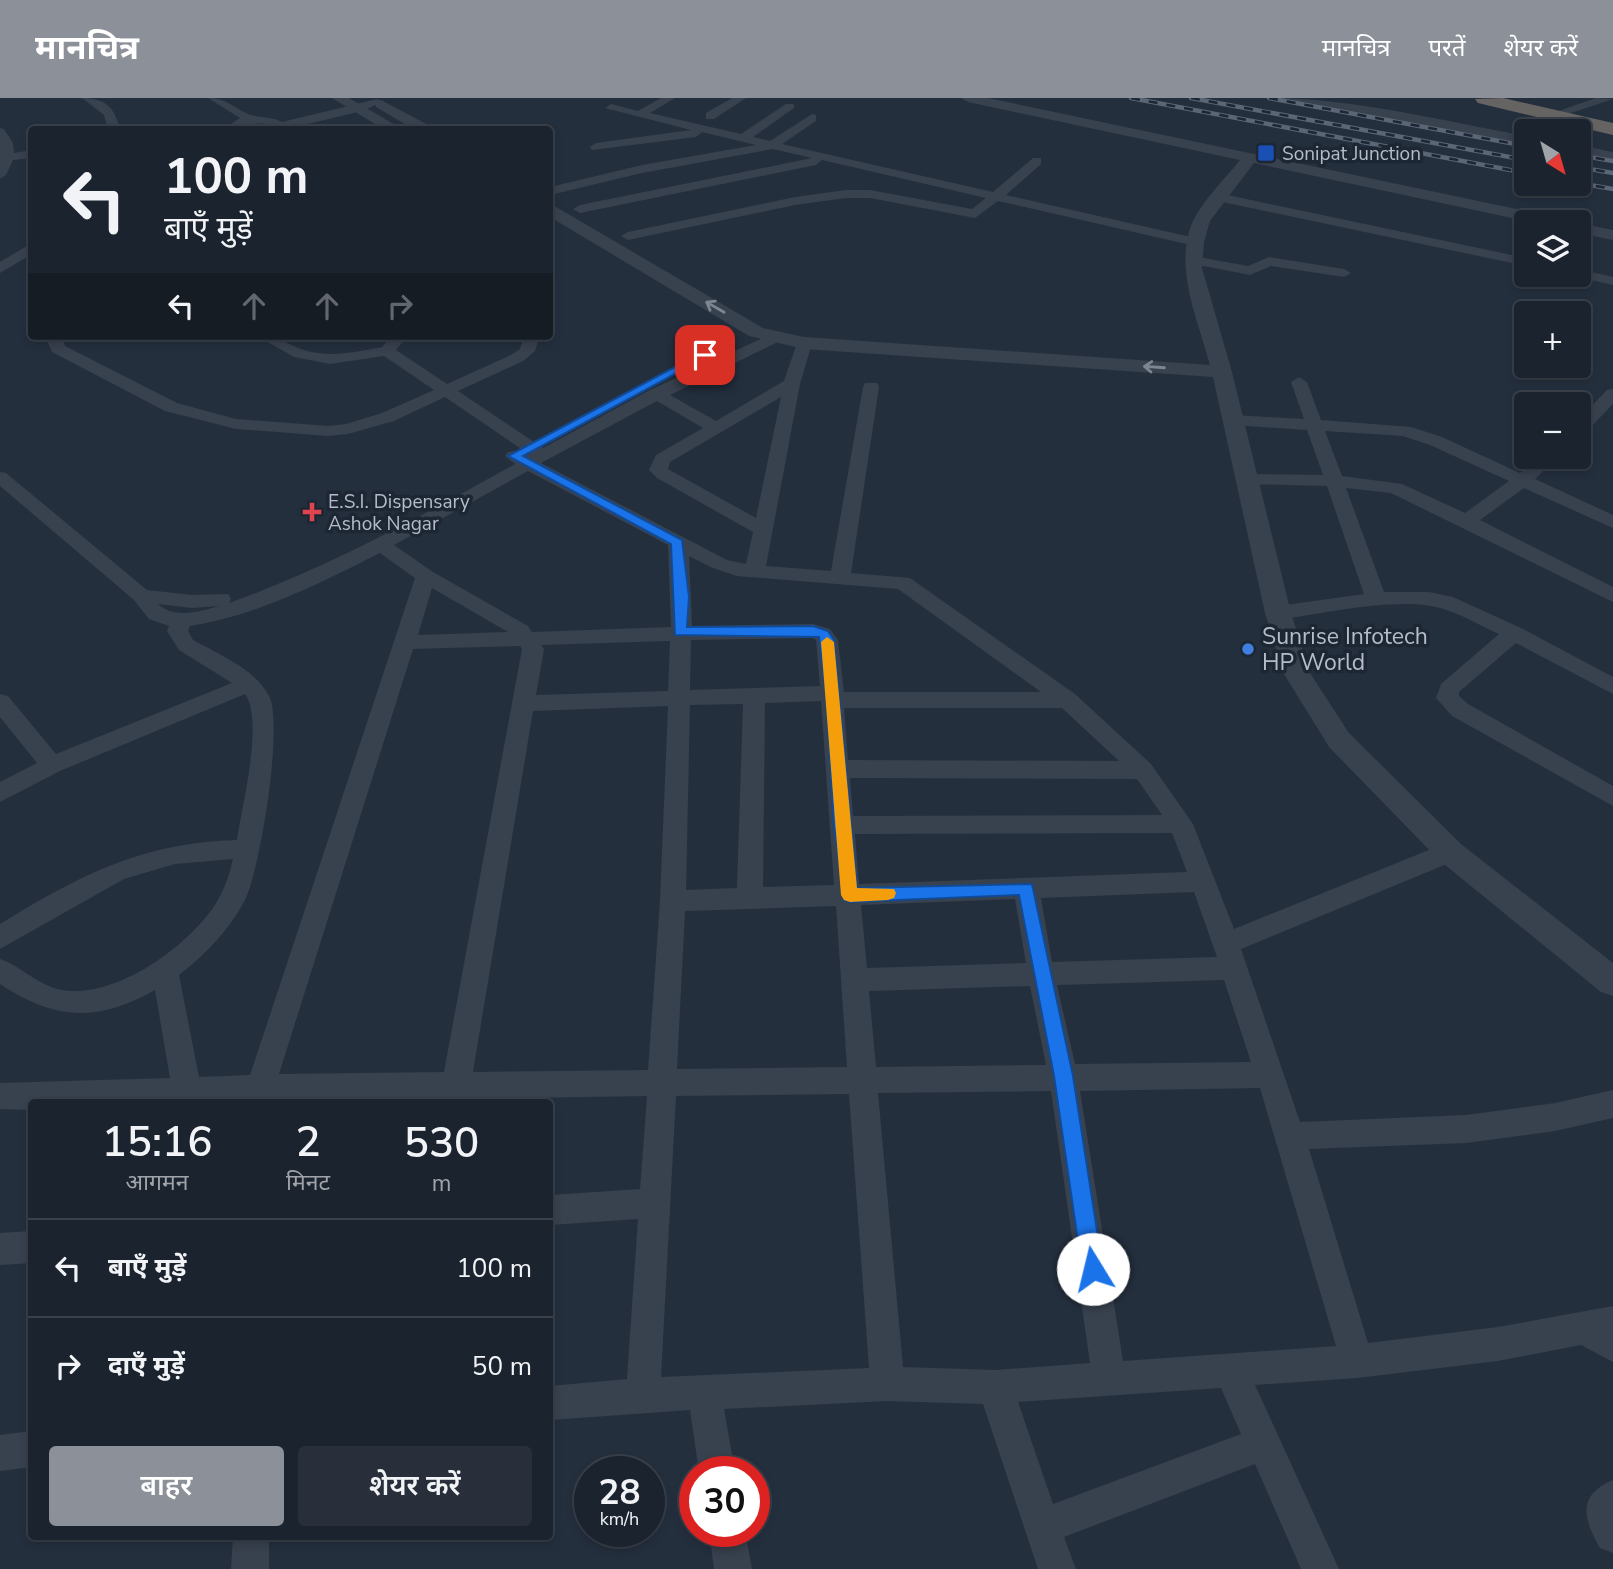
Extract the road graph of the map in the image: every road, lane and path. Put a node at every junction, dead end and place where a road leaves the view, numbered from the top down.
1 (88, 98) edge
2 (214, 98) edge
3 (339, 98) edge
4 (669, 98) edge
5 (740, 98) edge
6 (968, 98) edge
7 (1275, 98) edge
8 (1390, 98) edge
9 (1482, 98) edge
10 (1608, 98) edge
11 (374, 100) edge
12 (656, 105) junction
13 (790, 106) dead end
14 (611, 108) dead end
15 (358, 109) junction
16 (683, 111) dead end
17 (1379, 113) junction
18 (697, 114) dead end
19 (1556, 114) junction
20 (639, 115) junction
21 (710, 116) junction
22 (812, 118) dead end
23 (253, 120) junction
24 (747, 124) junction
25 (113, 126) edge
26 (233, 126) edge
27 (275, 126) edge
28 (286, 126) edge
29 (390, 126) edge
30 (420, 126) edge
31 (1613, 129) edge
32 (709, 131) junction
33 (0, 132) edge
34 (1514, 138) edge
35 (742, 139) junction
36 (770, 146) junction
37 (596, 147) dead end
38 (1591, 152) edge
39 (28, 155) edge
40 (1613, 156) edge
41 (10, 157) junction
42 (825, 159) junction
43 (1248, 160) junction
44 (1037, 161) dead end
45 (0, 175) edge
46 (553, 191) edge
47 (553, 194) edge
48 (995, 197) junction
49 (1218, 197) junction
50 (580, 209) junction
51 (553, 212) edge
52 (1514, 214) edge
53 (1591, 231) edge
54 (1613, 235) edge
55 (628, 236) junction
56 (28, 250) edge
57 (1194, 251) junction
58 (1514, 259) edge
59 (0, 269) edge
60 (688, 270) dead end
61 (1344, 273) dead end
62 (1591, 276) edge
63 (1613, 281) edge
64 (770, 318) dead end
65 (765, 335) junction
66 (58, 340) edge
67 (273, 340) edge
68 (397, 340) edge
69 (531, 340) edge
70 (804, 343) junction
71 (387, 352) junction
72 (1220, 365) junction
73 (1300, 382) dead end
74 (792, 384) junction
75 (871, 387) dead end
76 (446, 391) junction
77 (656, 394) junction
78 (1613, 394) edge
79 (1591, 416) edge
80 (1233, 420) junction
81 (1314, 424) junction
82 (714, 428) junction
83 (528, 456) junction
84 (1535, 469) edge
85 (0, 477) edge
86 (1245, 479) junction
87 (1523, 480) junction
88 (1336, 481) junction
89 (1467, 521) junction
90 (1613, 522) edge
91 (763, 530) junction
92 (678, 542) junction
93 (381, 545) junction
94 (755, 571) junction
95 (426, 576) junction
96 (840, 576) junction
97 (1613, 595) edge
98 (142, 596) junction
99 (1376, 599) junction
100 (1278, 613) junction
101 (182, 620) junction
102 (680, 632) junction
103 (1514, 633) junction
104 (529, 640) junction
105 (403, 642) junction
106 (249, 684) junction
107 (1613, 686) edge
108 (754, 694) junction
109 (833, 696) junction
110 (677, 697) junction
111 (1067, 700) junction
112 (0, 702) edge
113 (524, 703) junction
114 (52, 765) junction
115 (838, 769) junction
116 (1143, 770) junction
117 (0, 793) edge
118 (1613, 797) edge
119 (1181, 824) junction
120 (842, 825) junction
121 (246, 849) junction
122 (1450, 852) junction
123 (1202, 882) junction
124 (1026, 888) junction
125 (850, 895) junction
126 (750, 897) junction
127 (673, 901) junction
128 (0, 938) edge
129 (1230, 956) junction
130 (0, 970) edge
131 (166, 972) junction
132 (1041, 973) junction
133 (855, 980) junction
134 (1613, 982) edge
135 (1269, 1075) junction
136 (1063, 1076) junction
137 (663, 1082) junction
138 (863, 1082) junction
139 (187, 1090) junction
140 (455, 1094) edge
141 (258, 1095) edge
142 (0, 1096) edge
143 (1613, 1104) edge
144 (1290, 1136) junction
145 (653, 1202) junction
146 (553, 1210) edge
147 (28, 1247) edge
148 (0, 1249) edge
149 (1603, 1332) edge
150 (1357, 1361) junction
151 (1230, 1370) junction
152 (1109, 1378) junction
153 (887, 1384) junction
154 (995, 1387) junction
155 (704, 1392) junction
156 (643, 1395) junction
157 (553, 1403) edge
158 (1262, 1444) junction
159 (28, 1449) edge
160 (0, 1453) edge
161 (714, 1456) edge
162 (1613, 1498) edge
163 (1041, 1527) junction
164 (1613, 1535) edge
165 (251, 1540) edge
166 (730, 1547) edge
167 (250, 1569) edge
168 (733, 1569) edge
169 (1057, 1569) edge
170 (1320, 1569) edge

1 - 25 street
2 - 23 street
3 - 15 street
4 - 12 street
5 - 21 street
6 - 43 street
7 - 17 street
8 - 17 street
9 - 19 street
9 - 31 street
9 - 31 highway
10 - 19 street
11 - 15 street
11 - 30 street
12 - 16 street
12 - 20 street
13 - 24 street
14 - 20 street
15 - 28 street
15 - 29 street
17 - 34 street
18 - 21 street
19 - 31 street
20 - 32 street
21 - 24 street
22 - 36 street
23 - 26 street
23 - 27 street
24 - 35 street
32 - 35 street
32 - 37 street
33 - 41 street
35 - 36 street
36 - 42 street
36 - 46 street
38 - 40 street
39 - 41 street
41 - 45 street
42 - 48 street
42 - 50 street
43 - 49 street
43 - 52 street
44 - 48 street
47 - 50 street
48 - 55 street
48 - 57 street
49 - 57 street
49 - 58 street
50 - 55 street
65 -> 51 street
53 - 54 street
55 - 60 street
56 - 59 street
57 - 61 street
57 - 72 street
62 - 63 street
64 - 72 street
65 - 70 street
65 - 77 street
65 - 83 street
66 - 76 street
67 - 71 street
68 - 71 street
69 - 76 street
72 -> 70 street
70 - 74 street
71 - 76 street
72 - 80 street
73 - 81 street
74 - 82 street
74 - 91 street
75 - 96 street
76 - 83 street
77 - 82 street
77 - 83 street
78 - 79 street
80 - 81 street
80 - 86 street
81 - 87 street
81 - 88 street
82 - 91 street
83 - 92 street
83 - 93 street
83 - 98 street
84 - 87 street
85 - 98 street
86 - 88 street
86 - 100 street
87 - 89 street
87 - 90 street
88 - 89 street
88 - 99 street
89 - 97 street
91 - 94 street
92 - 94 street
92 - 102 street
93 - 95 street
93 - 101 street
94 - 96 street
95 - 104 street
95 - 105 street
96 - 111 street
98 - 101 street
99 - 100 street
99 - 103 street
100 - 122 street
101 - 106 street
102 - 104 street
102 - 109 street
102 - 110 street
103 - 107 street
103 - 118 street
104 - 105 street
104 - 113 street
105 - 141 street
106 - 114 street
106 - 121 street
108 - 109 street
108 - 110 street
108 - 126 street
109 - 111 street
109 - 115 street
110 - 113 street
110 - 127 street
111 - 116 street
112 - 114 street
113 - 140 street
114 - 117 street
115 - 116 street
115 - 120 street
116 - 119 street
119 - 120 street
119 - 123 street
120 - 125 street
121 - 128 street
121 - 131 street
122 - 129 street
122 - 134 street
123 - 124 street
123 - 129 street
124 - 125 street
124 - 132 street
125 - 126 street
125 - 133 street
126 - 127 street
127 - 137 street
129 - 132 street
129 - 135 street
130 - 131 street
131 - 139 street
132 - 133 street
132 - 136 street
133 - 138 street
135 - 136 street
135 - 144 street
136 - 138 street
136 - 152 street
137 - 138 street
137 - 140 street
137 - 145 street
138 - 153 street
139 - 141 street
139 - 142 street
140 - 141 street
143 - 144 street
144 - 150 street
145 - 146 street
145 - 156 street
147 - 148 street
149 - 150 street
150 - 151 street
151 - 152 street
151 - 158 street
152 - 154 street
153 - 154 street
153 - 155 street
154 - 163 street
155 - 156 street
155 - 161 street
156 - 157 street
158 - 163 street
158 - 170 street
159 - 160 street
162 - 164 street
163 - 169 street
165 - 167 street
166 - 168 street

